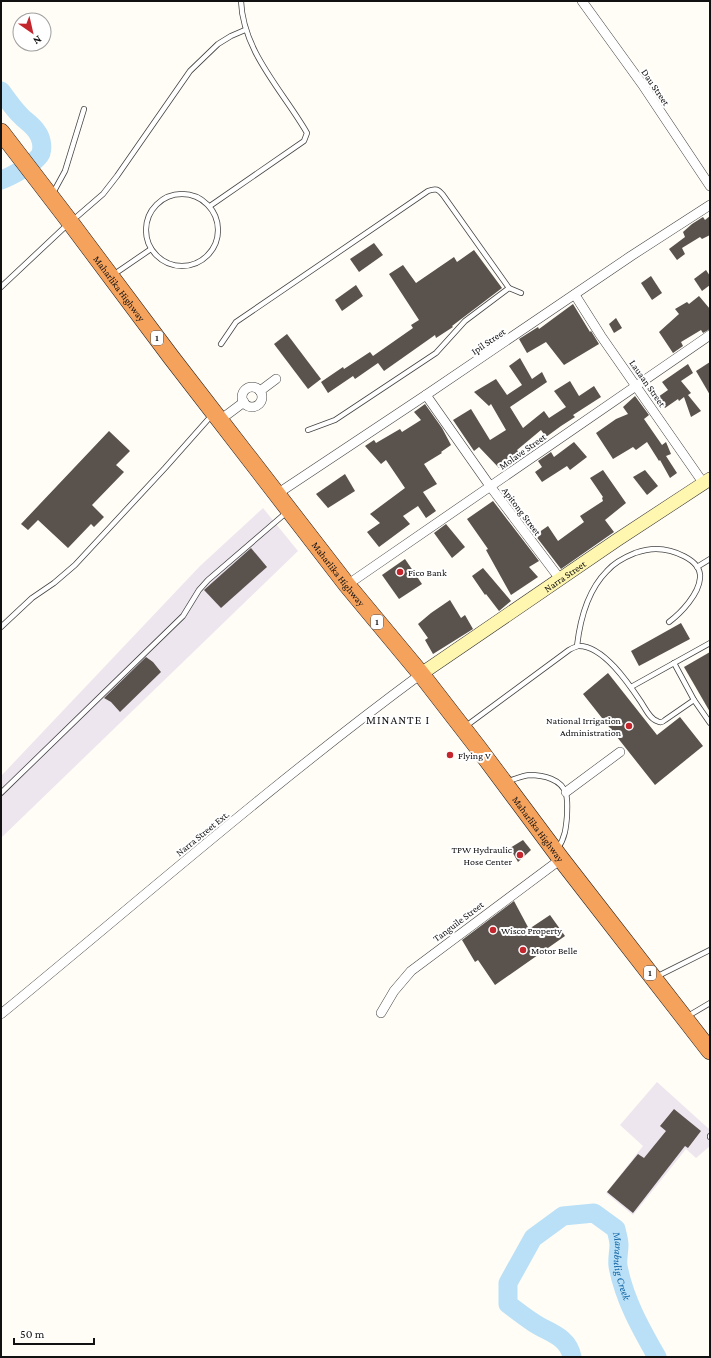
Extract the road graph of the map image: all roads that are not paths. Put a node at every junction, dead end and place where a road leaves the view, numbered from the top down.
1 (241, 1) edge
2 (582, 1) edge
3 (245, 30) junction
4 (84, 109) dead end
5 (6, 138) edge
6 (710, 186) edge
7 (51, 196) junction
8 (710, 205) edge
9 (210, 206) junction
10 (70, 222) junction
11 (151, 249) junction
12 (110, 277) junction
13 (1, 286) edge
14 (509, 288) junction
15 (522, 293) dead end
16 (575, 295) junction
17 (710, 335) edge
18 (221, 344) dead end
19 (276, 379) dead end
20 (636, 385) junction
21 (260, 391) junction
22 (426, 396) junction
23 (244, 402) junction
24 (218, 416) junction
25 (308, 430) dead end
26 (707, 481) edge
27 (490, 486) junction
28 (277, 494) junction
29 (290, 510) junction
30 (710, 559) edge
31 (698, 567) junction
32 (560, 579) junction
33 (347, 585) junction
34 (670, 622) dead end
35 (1, 627) edge
36 (710, 643) edge
37 (577, 646) junction
38 (674, 662) junction
39 (420, 674) junction
40 (631, 687) junction
41 (694, 700) junction
42 (710, 723) edge
43 (463, 728) junction
44 (620, 752) dead end
45 (505, 782) junction
46 (566, 792) junction
47 (1, 793) edge
48 (558, 855) junction
49 (710, 950) edge
50 (654, 978) junction
51 (710, 1003) edge
52 (382, 1013) dead end
53 (1, 1014) edge
54 (685, 1018) junction
55 (710, 1051) edge

1 - 3 lane
2 - 6 street, Dau Street
3 - 9 lane
3 - 10 lane
4 - 7 lane
5 - 7 highway, Maharlika Highway / 1
7 - 10 highway, Maharlika Highway / 1
8 - 16 street, Ipil Street
9 - 11 lane
9 - 11 lane
10 - 12 highway, Maharlika Highway / 1
10 - 13 lane
11 - 12 lane
12 - 24 highway, Maharlika Highway / 1
14 - 15 lane
14 - 18 lane
14 - 25 lane
16 - 20 street, Lauaan Street
16 - 22 street, Ipil Street
17 - 20 street, Molave Street
19 - 21 street
20 - 26 street, Lauaan Street
20 - 27 street, Molave Street
21 - 23 street
21 - 23 street
22 - 27 street, Apitong Street
22 - 28 street, Ipil Street
23 - 24 street
24 - 28 highway, Maharlika Highway / 1
24 - 35 lane
26 - 32 street, Narra Street
27 - 32 street, Apitong Street
27 - 33 street, Molave Street
28 - 29 highway, Maharlika Highway / 1
29 - 33 highway, Maharlika Highway / 1
29 - 47 lane
30 - 31 lane
31 - 34 lane
31 - 37 lane
32 - 39 street, Narra Street
33 - 39 highway, Maharlika Highway / 1
36 - 38 lane
37 - 40 lane
37 - 43 lane
38 - 40 lane
38 - 41 lane
39 - 43 highway, Maharlika Highway / 1
39 - 53 street, Narra Street Ext.
40 - 41 lane
41 - 42 lane
43 - 45 highway, Maharlika Highway / 1
44 - 46 street
45 - 46 lane
45 - 48 highway, Maharlika Highway / 1
46 - 48 lane
48 - 50 highway, Maharlika Highway / 1
48 - 52 street, Tanguile Street
49 - 50 lane
50 - 54 highway, Maharlika Highway / 1
51 - 54 lane
54 - 55 highway, Maharlika Highway / 1

